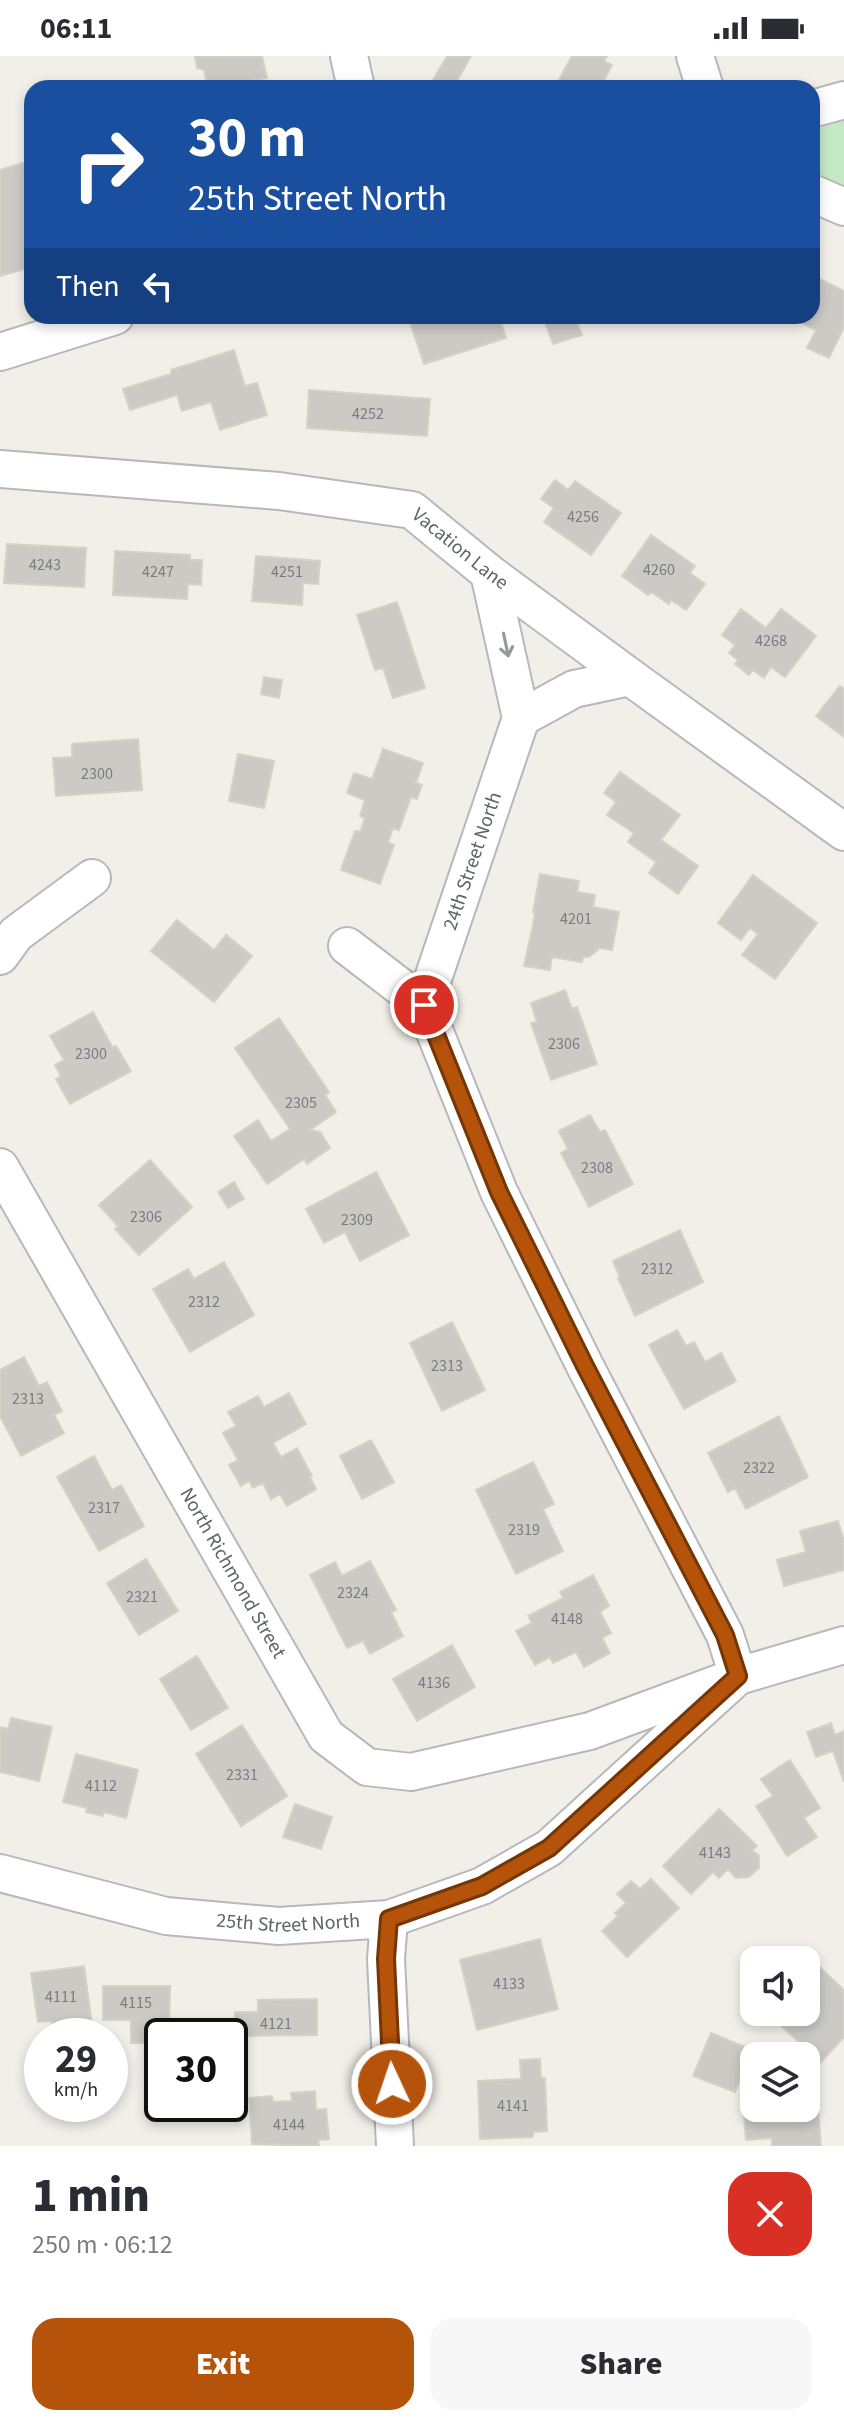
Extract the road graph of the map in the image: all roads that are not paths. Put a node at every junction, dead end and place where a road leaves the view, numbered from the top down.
1 (349, 56) edge
2 (695, 56) edge
3 (354, 80) edge
4 (702, 80) edge
5 (844, 100) edge
6 (820, 107) edge
7 (820, 196) edge
8 (844, 207) edge
9 (89, 324) edge
10 (0, 352) edge
11 (0, 469) edge
12 (489, 573) junction
13 (630, 677) junction
14 (521, 718) junction
15 (844, 832) edge
16 (92, 878) dead end
17 (347, 946) dead end
18 (0, 956) edge
19 (424, 1005) junction
20 (0, 1167) edge
21 (844, 1645) edge
22 (738, 1676) junction
23 (590, 1731) joint
24 (0, 1873) edge
25 (389, 1919) junction
26 (395, 2146) edge

1 - 3 street
2 - 4 street
5 - 6 street
7 - 8 street
9 - 10 street
11 - 12 street, Vacation Lane
12 - 13 street, Vacation Lane
12 -> 14 street
13 - 14 street
13 - 15 street, Vacation Lane
14 - 19 street, 24th Street North
16 - 18 street
17 - 19 street
19 - 22 street
20 - 23 street, North Richmond Street
21 - 22 street, 25th Street North
22 - 23 street, 25th Street North
22 - 25 street, 25th Street North
24 - 25 street, 25th Street North
25 - 26 street

